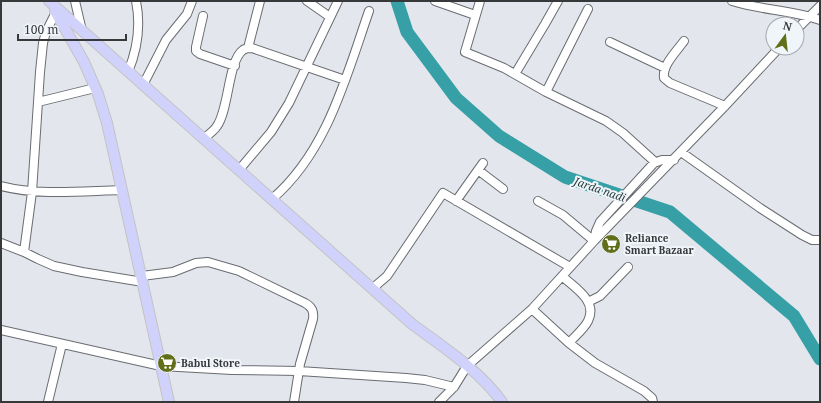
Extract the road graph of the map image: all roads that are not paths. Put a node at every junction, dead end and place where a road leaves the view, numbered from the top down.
1 (49, 1) edge
2 (75, 1) edge
3 (136, 1) edge
4 (192, 1) edge
5 (260, 1) edge
6 (307, 1) edge
7 (338, 1) edge
8 (435, 1) edge
9 (480, 1) edge
10 (558, 1) edge
11 (732, 1) edge
12 (820, 6) edge
13 (588, 9) dead end
14 (369, 11) dead end
15 (56, 12) junction
16 (475, 15) junction
17 (202, 16) dead end
18 (809, 16) junction
19 (330, 17) junction
20 (805, 20) edge
21 (820, 20) edge
22 (84, 33) junction
23 (684, 41) dead end
24 (610, 42) dead end
25 (75, 45) junction
26 (248, 48) junction
27 (772, 56) edge
28 (234, 66) junction
29 (307, 67) junction
30 (665, 68) junction
31 (128, 72) junction
32 (515, 74) junction
33 (345, 80) junction
34 (143, 85) junction
35 (95, 88) junction
36 (546, 92) junction
37 (38, 102) junction
38 (725, 106) junction
39 (204, 139) junction
40 (681, 152) junction
41 (672, 161) junction
42 (654, 162) junction
43 (238, 170) junction
44 (1, 186) edge
45 (503, 189) dead end
46 (122, 190) junction
47 (32, 192) junction
48 (272, 199) junction
49 (538, 200) dead end
50 (456, 201) junction
51 (820, 240) edge
52 (594, 241) junction
53 (1, 243) edge
54 (24, 252) junction
55 (570, 267) junction
56 (628, 267) dead end
57 (562, 276) junction
58 (143, 279) junction
59 (373, 288) junction
60 (588, 302) junction
61 (532, 309) junction
62 (1, 330) edge
63 (569, 343) junction
64 (62, 344) junction
65 (161, 366) junction
66 (467, 366) junction
67 (299, 371) junction
68 (454, 387) junction
69 (48, 402) edge
70 (169, 402) edge
71 (294, 402) edge
72 (439, 402) edge
73 (502, 402) edge
74 (653, 402) edge

1 - 15 main road
1 - 22 main road
2 - 22 street
3 - 31 street
4 - 34 street
5 - 26 street
6 - 19 street
7 - 19 street
8 - 16 street
9 - 16 street
10 - 32 street
11 - 18 street
12 - 18 street
13 - 36 street
14 - 33 street
15 - 25 main road
15 - 37 street
16 - 32 street
17 - 28 street
18 - 20 street
18 - 21 street
19 - 29 street
22 - 25 main road
22 - 31 main road
23 - 30 street
24 - 30 street
25 - 35 main road
26 - 28 street
26 - 29 street
27 - 38 street
28 - 39 street
29 - 33 street
29 - 43 street
30 - 38 street
31 - 34 main road
32 - 36 street
33 - 48 street
34 - 39 main road
35 - 37 street
35 - 46 main road
36 - 42 street
37 - 47 street
38 - 40 street
39 - 43 main road
40 - 41 street
40 - 51 street
41 - 42 street
41 - 52 street
42 - 52 street
43 - 48 main road
44 - 47 street
45 - 50 street
46 - 47 street
46 - 58 main road
47 - 54 street
48 - 59 main road
49 - 52 street
50 - 55 street
50 - 59 street
52 - 55 street
53 - 54 street
54 - 58 street
55 - 57 street
56 - 60 street
57 - 60 street
57 - 61 street
58 - 65 main road
58 - 67 street
59 - 66 main road
60 - 63 street
61 - 63 street
61 - 66 street
62 - 64 street
63 - 74 street
64 - 65 street
64 - 69 street
65 - 67 street
65 - 70 main road
66 - 68 street
66 - 73 main road
67 - 68 street
67 - 71 street
68 - 72 street

